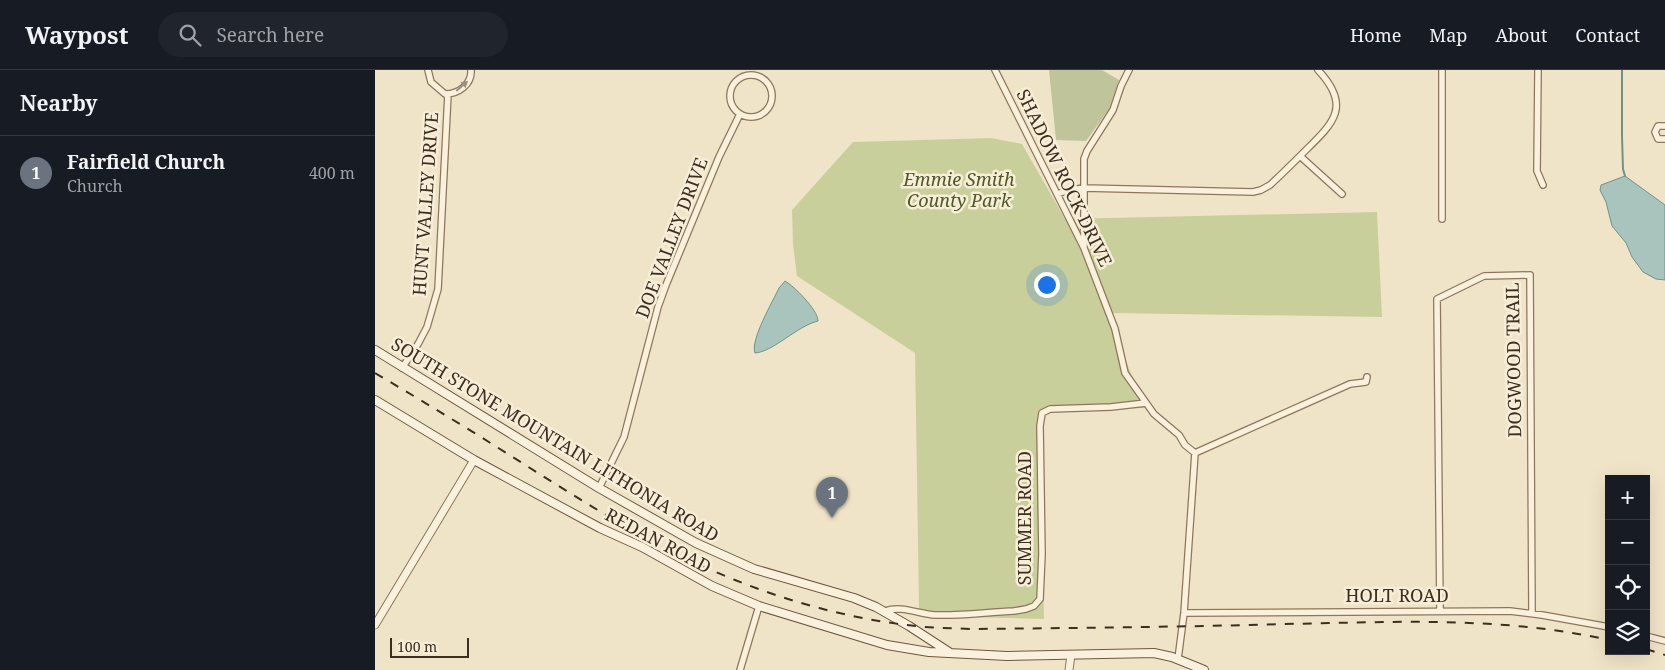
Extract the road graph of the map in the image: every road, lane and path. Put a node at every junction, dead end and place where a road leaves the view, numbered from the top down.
1 (428, 70) edge
2 (471, 70) edge
3 (995, 70) edge
4 (1129, 70) edge
5 (1318, 70) edge
6 (1442, 70) edge
7 (1538, 70) edge
8 (448, 94) junction
9 (739, 114) junction
10 (1665, 126) edge
11 (1665, 139) edge
12 (1300, 156) junction
13 (1543, 185) dead end
14 (1084, 188) junction
15 (1057, 194) junction
16 (1342, 194) dead end
17 (1442, 219) dead end
18 (1084, 248) junction
19 (375, 350) edge
20 (402, 368) junction
21 (1367, 377) dead end
22 (375, 400) edge
23 (1145, 403) junction
24 (1195, 454) junction
25 (474, 460) junction
26 (599, 488) junction
27 (759, 606) junction
28 (885, 611) junction
29 (1440, 611) junction
30 (1184, 612) junction
31 (1532, 613) junction
32 (375, 625) edge
33 (1605, 626) edge
34 (1650, 637) edge
35 (1665, 641) edge
36 (949, 652) junction
37 (1071, 655) junction
38 (1178, 660) junction
39 (740, 670) edge
40 (1069, 670) edge
41 (1205, 670) edge

1 - 8 street, HUNT VALLEY DRIVE
8 -> 2 street, HUNT VALLEY DRIVE
3 - 15 street, SHADOW ROCK DRIVE
4 - 14 street
5 - 12 street
6 - 17 street
7 - 13 street
8 - 20 street, HUNT VALLEY DRIVE
9 - 9 street
9 - 26 street, DOE VALLEY DRIVE
10 - 11 street
12 - 14 street
12 - 16 street
14 - 15 street
14 - 18 street
15 - 18 street, SHADOW ROCK DRIVE
18 - 23 street, SHADOW ROCK DRIVE
19 - 20 main road, SOUTH STONE MOUNTAIN LITHONIA ROAD
20 - 26 main road, SOUTH STONE MOUNTAIN LITHONIA ROAD
21 - 24 street
22 - 25 main road, REDAN ROAD
23 - 24 street, SHADOW ROCK DRIVE
23 - 28 street, SUMMER ROAD
24 - 30 street
25 - 27 main road, REDAN ROAD
25 - 32 street
26 - 28 main road, SOUTH STONE MOUNTAIN LITHONIA ROAD
27 - 36 main road, REDAN ROAD
27 - 39 street
28 - 36 main road, SOUTH STONE MOUNTAIN LITHONIA ROAD
29 - 30 street, HOLT ROAD
29 - 31 street, HOLT ROAD
29 - 31 street, DOGWOOD TRAIL
30 - 38 street
31 - 33 street, HOLT ROAD
34 - 35 street
36 - 37 main road, SOUTH STONE MOUNTAIN LITHONIA ROAD
37 - 38 main road, SOUTH STONE MOUNTAIN LITHONIA ROAD
37 - 40 street
38 - 41 main road, SOUTH STONE MOUNTAIN LITHONIA ROAD

